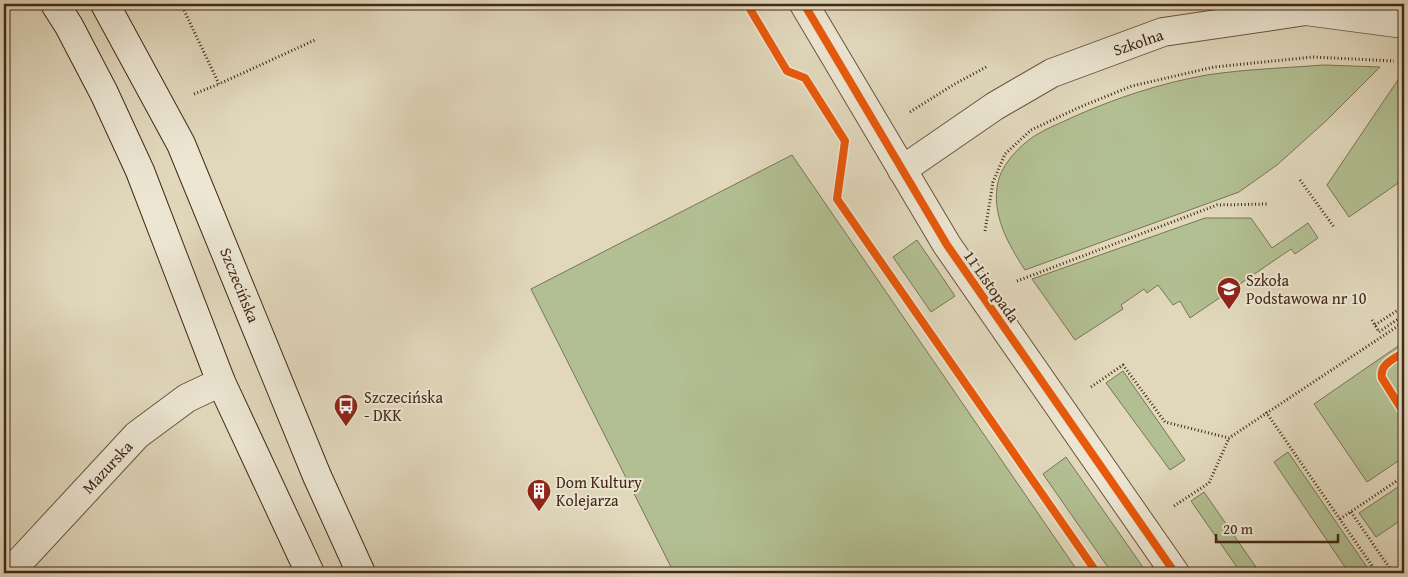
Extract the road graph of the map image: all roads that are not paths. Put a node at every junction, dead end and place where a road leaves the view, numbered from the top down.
1 (56, 4) edge
2 (105, 4) edge
3 (804, 4) edge
4 (1404, 24) edge
5 (902, 170) junction
6 (221, 382) junction
7 (9, 573) edge
8 (310, 573) edge
9 (361, 573) edge
10 (1175, 573) edge

1 - 6 street
2 - 9 street, Szczecińska
3 - 5 street, 11 Listopada
4 - 5 street, Szkolna
5 - 10 street, 11 Listopada
6 - 7 street, Mazurska
6 - 8 street

